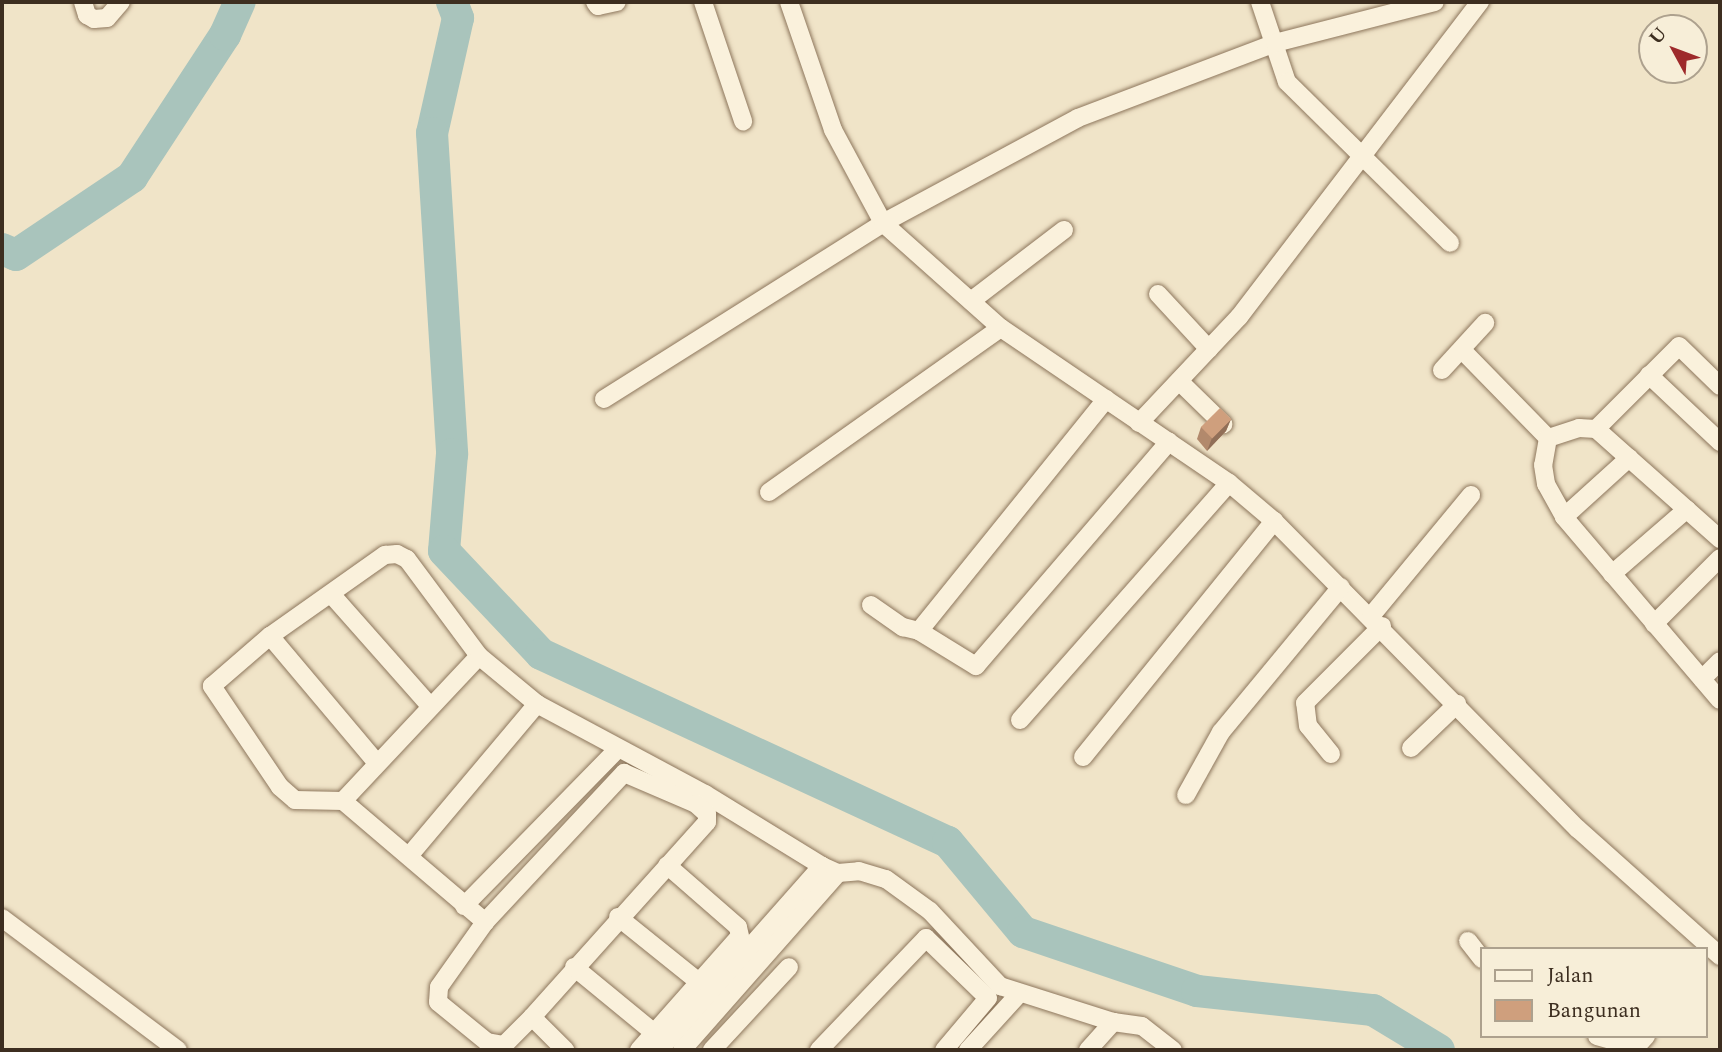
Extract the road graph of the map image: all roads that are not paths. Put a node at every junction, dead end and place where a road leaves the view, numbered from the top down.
1 (83, 2) edge
2 (121, 2) edge
3 (595, 2) edge
4 (617, 2) edge
5 (703, 2) edge
6 (789, 2) edge
7 (1260, 2) edge
8 (1435, 2) edge
9 (1480, 2) edge
10 (1275, 43) junction
11 (743, 121) dead end
12 (1359, 156) junction
13 (883, 223) junction
14 (1064, 230) dead end
15 (1450, 243) dead end
16 (1158, 294) dead end
17 (971, 301) junction
18 (1485, 323) dead end
19 (1001, 328) junction
20 (1209, 349) junction
21 (1463, 351) junction
22 (1442, 370) dead end
23 (1649, 375) junction
24 (1179, 382) junction
25 (1720, 386) edge
26 (604, 399) dead end
27 (1106, 399) junction
28 (1139, 424) junction
29 (1223, 424) edge
30 (1596, 429) junction
31 (1548, 438) junction
32 (1169, 442) junction
33 (1720, 442) edge
34 (1629, 458) junction
35 (1229, 483) junction
36 (769, 492) dead end
37 (1471, 495) dead end
38 (1688, 509) junction
39 (1564, 517) junction
40 (1274, 522) junction
41 (1720, 539) edge
42 (1720, 558) edge
43 (1612, 574) junction
44 (1341, 587) junction
45 (331, 594) junction
46 (871, 605) dead end
47 (1376, 621) junction
48 (1654, 624) junction
49 (919, 631) junction
50 (270, 636) junction
51 (480, 656) junction
52 (1720, 660) edge
53 (1702, 679) junction
54 (1720, 700) edge
55 (537, 704) junction
56 (1457, 704) junction
57 (430, 706) junction
58 (1020, 720) dead end
59 (1411, 748) dead end
60 (618, 749) junction
61 (1331, 754) dead end
62 (1083, 757) dead end
63 (376, 762) junction
64 (1186, 795) dead end
65 (343, 801) junction
66 (409, 856) junction
67 (667, 865) junction
68 (830, 870) junction
69 (464, 906) junction
70 (618, 917) junction
71 (2, 918) edge
72 (485, 922) junction
73 (1468, 941) dead end
74 (1706, 947) edge
75 (1480, 956) edge
76 (574, 967) junction
77 (789, 967) dead end
78 (700, 983) junction
79 (1018, 995) junction
80 (532, 1017) junction
81 (1114, 1022) junction
82 (653, 1032) junction
83 (1607, 1038) edge
84 (1640, 1045) edge
85 (178, 1050) edge
86 (565, 1050) edge
87 (639, 1050) edge
88 (659, 1050) edge
89 (682, 1050) edge
90 (712, 1050) edge
91 (819, 1050) edge
92 (944, 1050) edge
93 (968, 1050) edge
94 (1088, 1050) edge
95 (1173, 1050) edge

1 - 2 street
3 - 4 street
5 - 11 street
6 - 13 street
7 - 10 street
8 - 10 street
9 - 12 street
10 - 12 street
10 - 13 street
12 - 15 street
12 - 20 street
13 - 17 street
13 - 26 street
14 - 17 street
16 - 20 street
17 - 19 street
18 - 21 street
19 - 27 street
19 - 36 street
20 - 24 street
21 - 22 street
21 - 31 street
23 - 25 street
23 - 30 street
23 - 33 street
24 - 28 street
24 - 29 street
27 - 28 street
27 - 49 street
28 - 32 street
30 - 31 street
30 - 34 street
31 - 39 street
32 - 35 street
32 - 49 street
34 - 38 street
34 - 39 street
35 - 40 street
35 - 58 street
37 - 47 street
38 - 41 street
38 - 43 street
39 - 43 street
40 - 44 street
40 - 62 street
42 - 48 street
43 - 48 street
44 - 47 street
44 - 64 street
45 - 50 street
45 - 51 street
45 - 57 street
46 - 49 street
47 - 56 street
47 - 61 street
48 - 53 street
50 - 63 street
50 - 65 street
51 - 55 street
51 - 57 street
52 - 53 street
53 - 54 street
55 - 60 street
55 - 66 street
56 - 59 street
56 - 74 street
57 - 63 street
60 - 68 street
60 - 69 street
63 - 65 street
65 - 66 street
66 - 69 street
67 - 70 street
67 - 72 street
67 - 78 street
68 - 79 street
68 - 88 street
68 - 89 street
69 - 72 street
70 - 76 street
70 - 78 street
71 - 85 street
72 - 80 street
73 - 75 street
76 - 80 street
76 - 82 street
77 - 90 street
78 - 82 street
79 - 81 street
79 - 93 street
80 - 86 street
81 - 94 street
81 - 95 street
82 - 87 street
83 - 84 street
91 - 92 street

